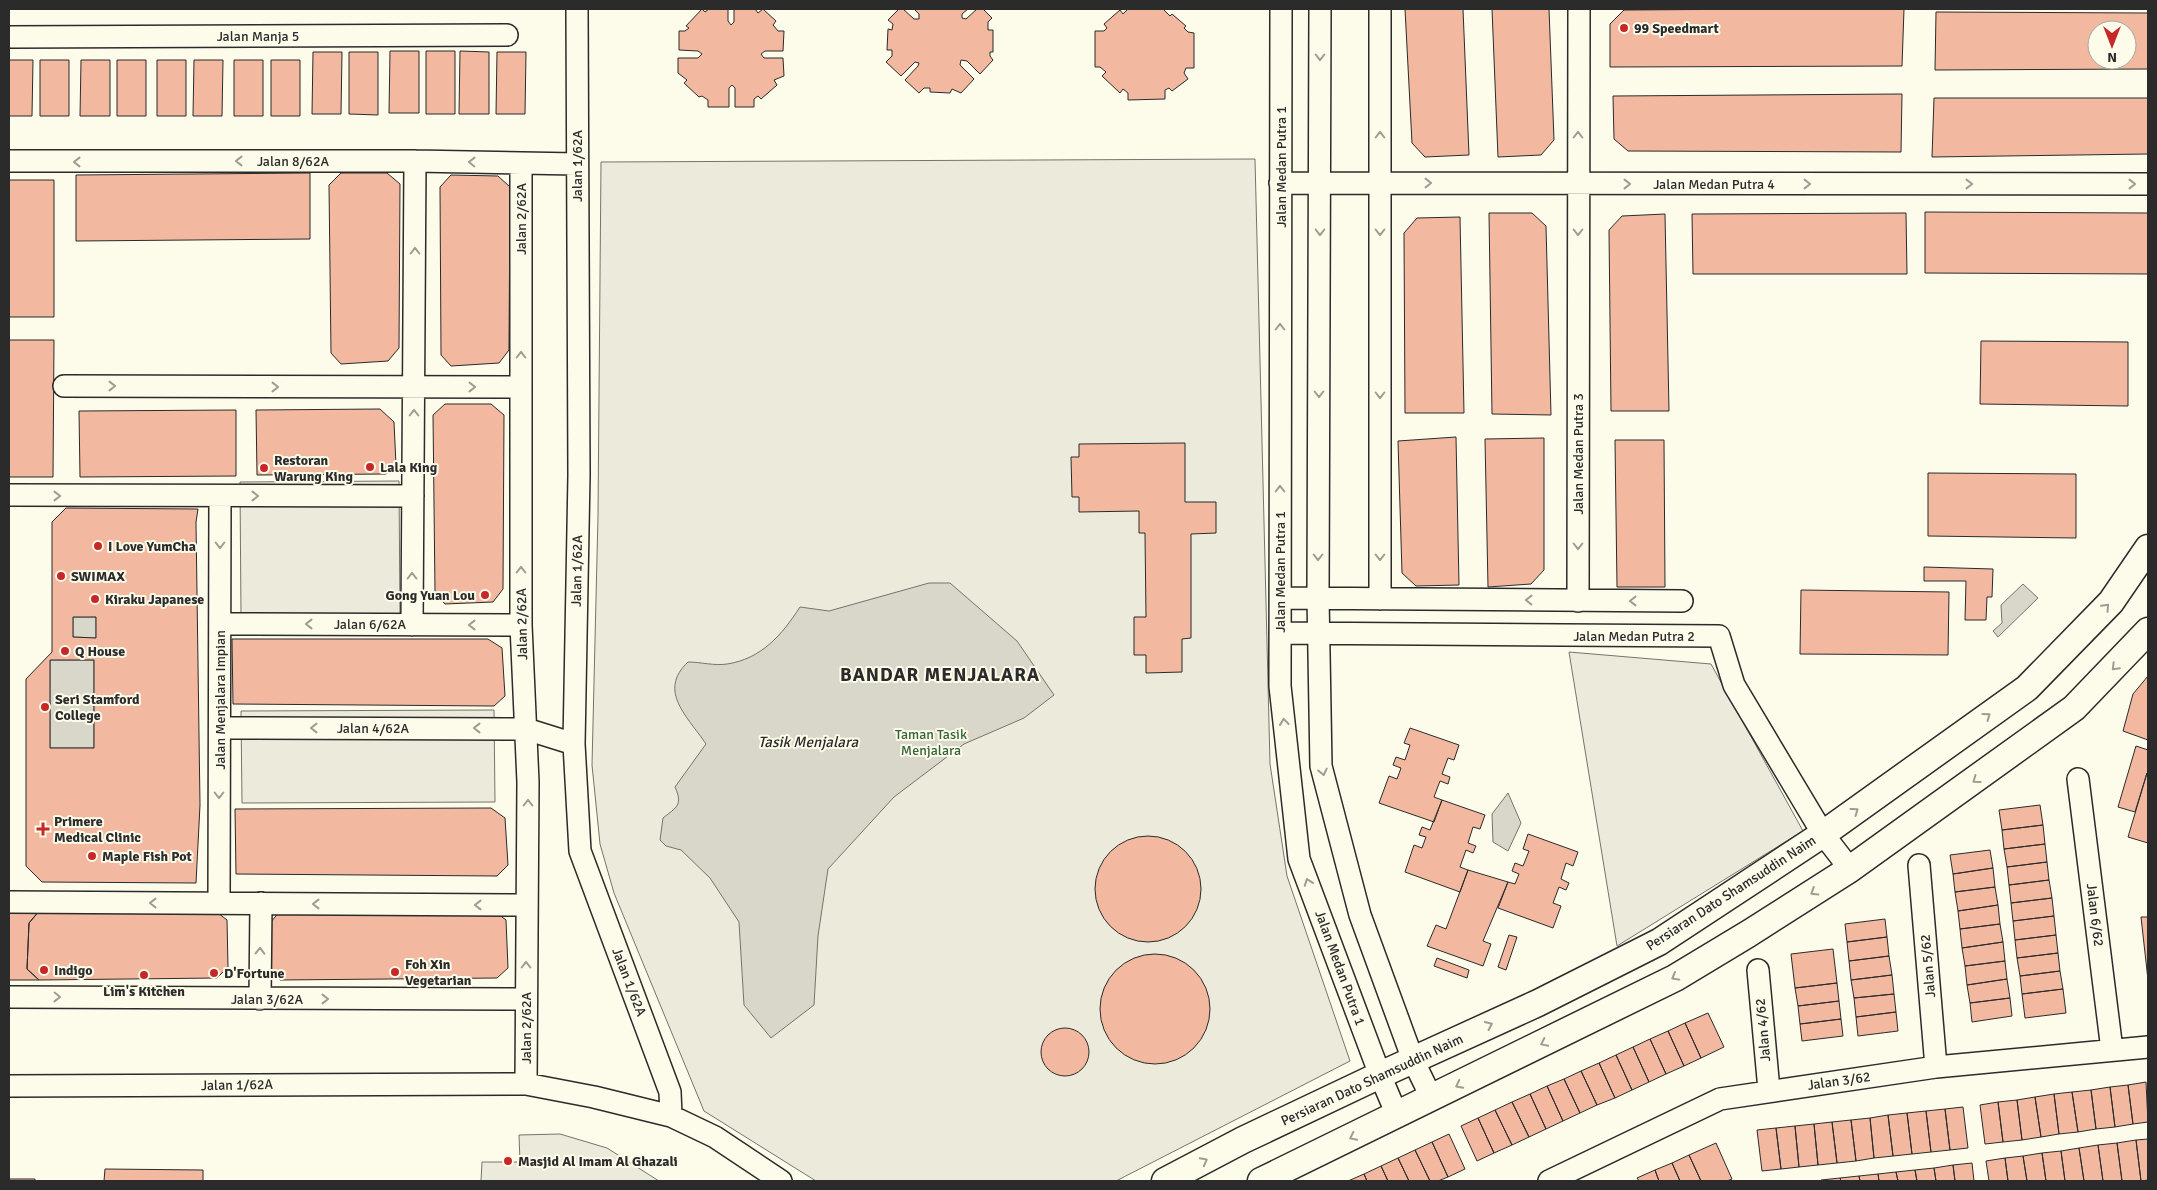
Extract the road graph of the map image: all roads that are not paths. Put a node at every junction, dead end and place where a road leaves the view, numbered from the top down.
1 (577, 9) edge
2 (1281, 9) edge
3 (1320, 9) edge
4 (1380, 9) edge
5 (1579, 9) edge
6 (507, 34) dead end
7 (9, 37) edge
8 (415, 161) junction
9 (9, 162) edge
10 (520, 163) junction
11 (577, 164) junction
12 (1280, 183) junction
13 (1321, 183) junction
14 (1380, 183) junction
15 (1578, 183) junction
16 (2148, 184) edge
17 (64, 386) dead end
18 (414, 387) junction
19 (520, 387) junction
20 (9, 496) edge
21 (220, 496) junction
22 (413, 496) junction
23 (2148, 548) edge
24 (1318, 597) junction
25 (1281, 598) junction
26 (1380, 599) junction
27 (1578, 601) junction
28 (1682, 601) dead end
29 (220, 624) junction
30 (412, 624) junction
31 (520, 625) junction
32 (2148, 631) edge
33 (1280, 633) junction
34 (1318, 633) junction
35 (220, 728) junction
36 (526, 728) junction
37 (574, 744) junction
38 (2078, 779) dead end
39 (1823, 834) junction
40 (1919, 865) dead end
41 (1850, 869) junction
42 (9, 902) edge
43 (219, 903) junction
44 (261, 904) junction
45 (527, 905) junction
46 (1758, 970) dead end
47 (9, 996) edge
48 (260, 999) junction
49 (526, 999) junction
50 (2148, 1047) edge
51 (2112, 1050) junction
52 (1413, 1060) junction
53 (1936, 1067) junction
54 (1380, 1075) junction
55 (526, 1084) junction
56 (9, 1086) edge
57 (1769, 1090) junction
58 (1432, 1099) junction
59 (671, 1116) junction
60 (1397, 1116) junction
61 (781, 1181) edge
62 (1165, 1181) edge
63 (1261, 1181) edge
64 (1549, 1181) edge

1 - 11 street, Jalan 1/62A
2 - 12 street, Jalan Medan Putra 1
3 -> 13 street
14 -> 4 street
15 -> 5 street, Jalan Medan Putra 3
6 - 7 street, Jalan Manja 5
8 -> 9 street, Jalan 8/62A
10 -> 8 street, Jalan 8/62A
18 -> 8 street
10 - 11 street, Jalan 8/62A
19 -> 10 street, Jalan 2/62A
11 - 37 street, Jalan 1/62A
12 - 13 street, Jalan Medan Putra 4
25 -> 12 street, Jalan Medan Putra 1
13 - 14 street, Jalan Medan Putra 4
13 -> 24 street
14 -> 15 street, Jalan Medan Putra 4
14 -> 26 street
15 -> 16 street, Jalan Medan Putra 4
15 -> 27 street, Jalan Medan Putra 3
17 -> 18 street
18 -> 19 street
22 -> 18 street
31 -> 19 street, Jalan 2/62A
20 -> 21 street
21 -> 22 street
21 -> 29 street, Jalan Menjalara Impian
30 -> 22 street
39 -> 23 main road, Persiaran Dato Shamsuddin Naim
24 - 25 street
24 - 26 street
24 - 34 street
25 - 33 street, Jalan Medan Putra 1
27 -> 26 street
28 -> 27 street
30 -> 29 street, Jalan 6/62A
29 - 35 street, Jalan Menjalara Impian
31 -> 30 street, Jalan 6/62A
31 - 36 street, Jalan 2/62A
32 -> 41 main road
33 - 34 street, Jalan Medan Putra 2
54 -> 33 street, Jalan Medan Putra 1
34 - 39 street, Jalan Medan Putra 2
34 -> 52 street
36 -> 35 street, Jalan 4/62A
35 -> 43 street, Jalan Menjalara Impian
36 - 37 street, Jalan 4/62A
45 -> 36 street, Jalan 2/62A
37 - 59 street, Jalan 1/62A
38 - 51 street, Jalan 6/62
39 - 41 street, Jalan Medan Putra 2
52 -> 39 main road, Persiaran Dato Shamsuddin Naim
40 - 53 street, Jalan 5/62
41 -> 58 main road
43 -> 42 street
43 - 44 street
45 -> 44 street
48 -> 44 street
49 -> 45 street, Jalan 2/62A
46 - 57 street, Jalan 4/62
47 -> 48 street, Jalan 3/62A
48 -> 49 street, Jalan 3/62A
49 - 55 street, Jalan 2/62A
50 - 51 street, Jalan 3/62
51 - 53 street, Jalan 3/62
52 - 54 main road, Persiaran Dato Shamsuddin Naim
52 - 58 street
53 - 57 street, Jalan 3/62
54 - 60 street, Jalan Medan Putra 1
62 -> 54 main road, Persiaran Dato Shamsuddin Naim
55 - 56 street, Jalan 1/62A
55 - 59 street, Jalan 1/62A
57 - 64 street, Jalan 3/62
58 - 60 main road
59 - 61 street, Jalan 1/62A
60 -> 63 main road

